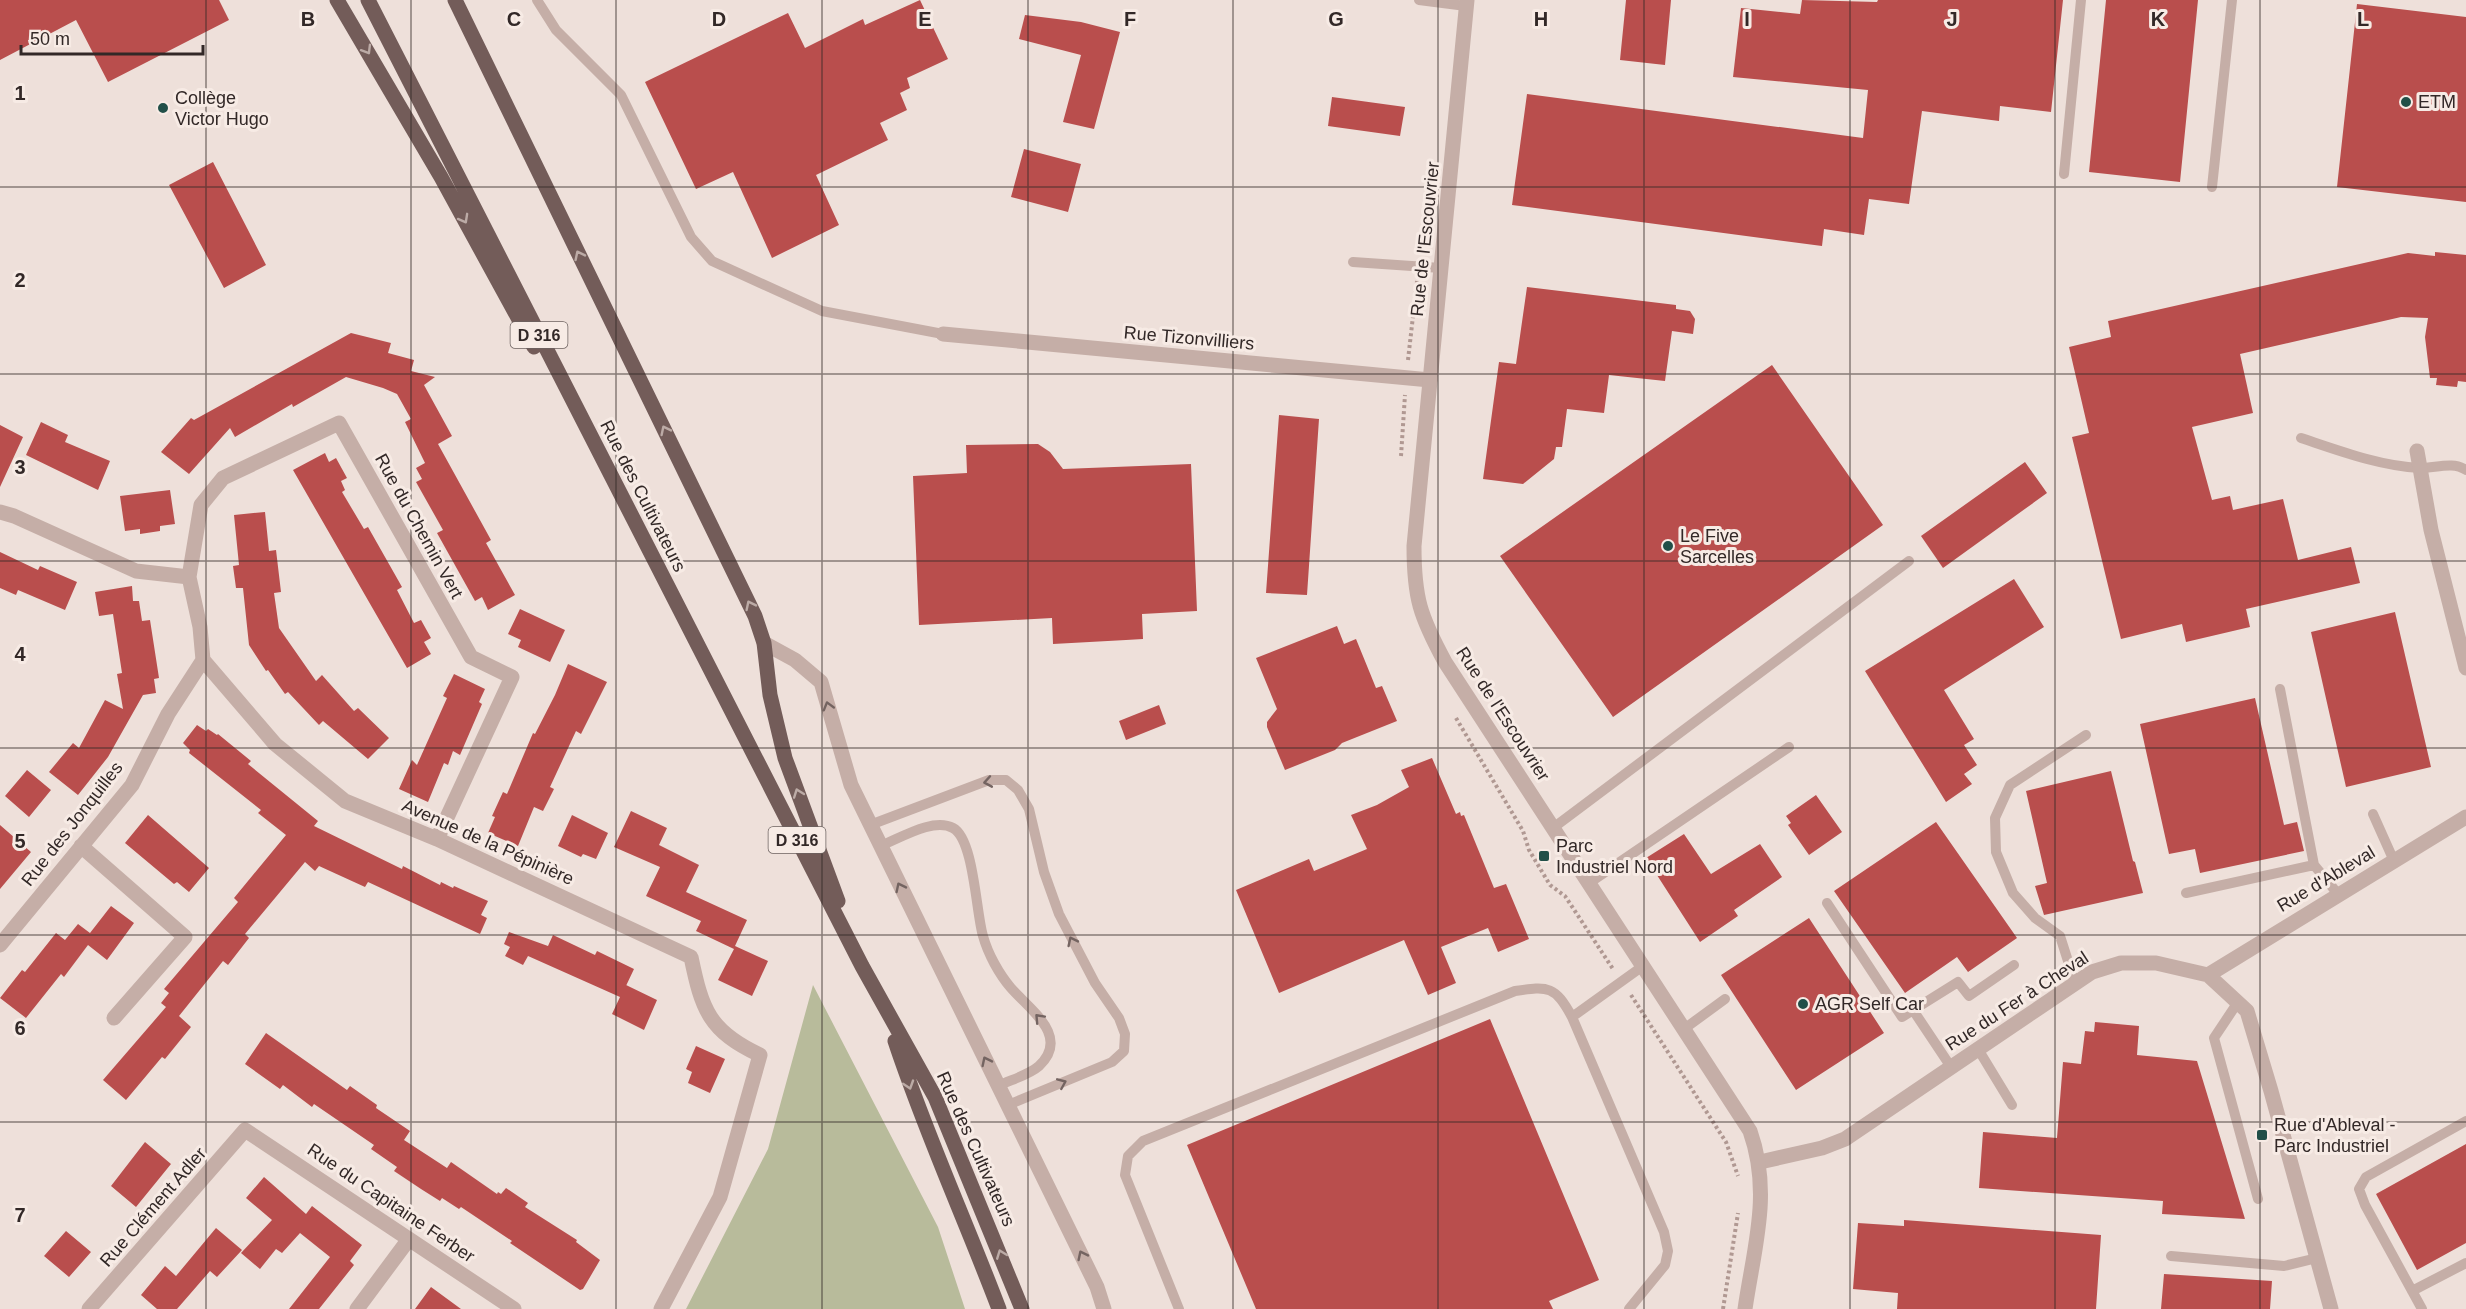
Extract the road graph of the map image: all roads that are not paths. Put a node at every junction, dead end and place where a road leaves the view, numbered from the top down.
1 (337, 0) edge
2 (368, 0) edge
3 (455, 0) edge
4 (537, 0) edge
5 (1419, 0) edge
6 (2081, 0) edge
7 (2232, 0) edge
8 (1466, 2) edge
9 (2064, 174) dead end
10 (2212, 187) dead end
11 (1353, 262) dead end
12 (1442, 268) junction
13 (943, 334) joint
14 (1430, 380) junction
15 (2301, 438) dead end
16 (2417, 451) dead end
17 (2420, 468) junction
18 (2466, 470) edge
19 (0, 512) edge
20 (1909, 561) dead end
21 (189, 577) junction
22 (764, 643) junction
23 (203, 660) junction
24 (2466, 668) edge
25 (710, 670) junction
26 (2280, 688) dead end
27 (2086, 735) dead end
28 (1789, 747) dead end
29 (2373, 814) dead end
30 (2466, 817) edge
31 (870, 825) junction
32 (1553, 828) junction
33 (437, 839) junction
34 (81, 846) junction
35 (880, 846) junction
36 (2394, 861) junction
37 (2314, 865) junction
38 (1589, 883) junction
39 (2186, 893) dead end
40 (2338, 894) junction
41 (1827, 903) dead end
42 (0, 945) edge
43 (2014, 964) dead end
44 (862, 966) junction
45 (1643, 966) junction
46 (2208, 975) junction
47 (2075, 984) junction
48 (1725, 999) dead end
49 (2238, 1002) junction
50 (885, 1009) junction
51 (1913, 1010) junction
52 (1572, 1017) junction
53 (114, 1018) dead end
54 (1684, 1029) junction
55 (1978, 1049) junction
56 (1951, 1067) junction
57 (998, 1086) junction
58 (1008, 1105) junction
59 (2012, 1105) dead end
60 (2466, 1121) edge
61 (245, 1130) joint
62 (1760, 1162) junction
63 (2258, 1199) dead end
64 (409, 1239) junction
65 (2171, 1256) dead end
66 (2317, 1258) junction
67 (2466, 1263) edge
68 (2412, 1291) junction
69 (89, 1309) edge
70 (357, 1309) edge
71 (514, 1309) edge
72 (661, 1309) edge
73 (999, 1309) edge
74 (1022, 1309) edge
75 (1104, 1309) edge
76 (1179, 1309) edge
77 (1629, 1309) edge
78 (1745, 1309) edge
79 (2331, 1309) edge
80 (2422, 1309) edge

1 -> 25 main road
2 - 25 main road, Rue des Cultivateurs / D 316
22 -> 3 main road
4 - 13 lane
5 - 8 lane
6 - 9 lane
7 - 10 lane
8 - 12 street, Rue de l'Escouvrier
11 - 12 lane
12 - 14 street, Rue de l'Escouvrier
13 - 14 street, Rue Tizonvilliers
14 - 32 street, Rue de l'Escouvrier
15 - 17 lane
16 - 17 street
17 - 18 lane
17 - 24 street
19 - 21 street
20 - 32 lane
21 - 23 street
21 - 33 street, Rue du Chemin Vert
31 -> 22 street
44 -> 22 main road
23 - 33 street, Avenue de la Pépinière
23 - 34 street, Rue des Jonquilles
25 - 44 main road, Rue des Cultivateurs / D 316
26 - 37 lane
27 - 47 lane
28 - 38 lane
29 - 36 lane
30 - 36 street, Rue d'Ableval
31 - 35 street
58 -> 31 lane
32 - 38 street, Rue de l'Escouvrier
33 - 72 street, Avenue de la Pépinière
34 - 42 street, Rue des Jonquilles
34 - 53 street
57 -> 35 street
57 -> 35 lane
36 - 40 street, Rue d'Ableval
37 - 39 lane
37 - 40 lane
38 - 45 street, Rue de l'Escouvrier
40 - 46 street, Rue d'Ableval
41 - 51 lane
43 - 51 lane
44 - 50 main road, Rue des Cultivateurs / D 316
45 - 52 lane
45 - 54 street, Rue de l'Escouvrier
46 - 47 street, Rue du Fer à Cheval
46 - 49 street, Rue du Fer à Cheval
47 - 55 street, Rue du Fer à Cheval
48 - 54 lane
49 - 63 lane
49 - 66 street, Rue du Fer à Cheval
50 -> 73 main road, Rue des Cultivateurs / D 316
74 -> 50 main road, Rue des Cultivateurs / D 316
51 - 56 lane
52 - 76 lane
52 - 77 lane
54 - 62 street, Rue de l'Escouvrier
55 - 56 street, Rue du Fer à Cheval
55 - 59 lane
56 - 62 street, Rue du Fer à Cheval
57 - 58 street
75 -> 58 street
60 - 68 lane
61 - 64 street, Rue du Capitaine Ferber
61 - 69 street, Rue Clément Adler
62 - 78 street, Rue de l'Escouvrier
64 - 70 street
64 - 71 street, Rue du Capitaine Ferber
65 - 66 lane
66 - 79 street, Rue du Fer à Cheval
67 - 68 lane
68 - 80 lane

